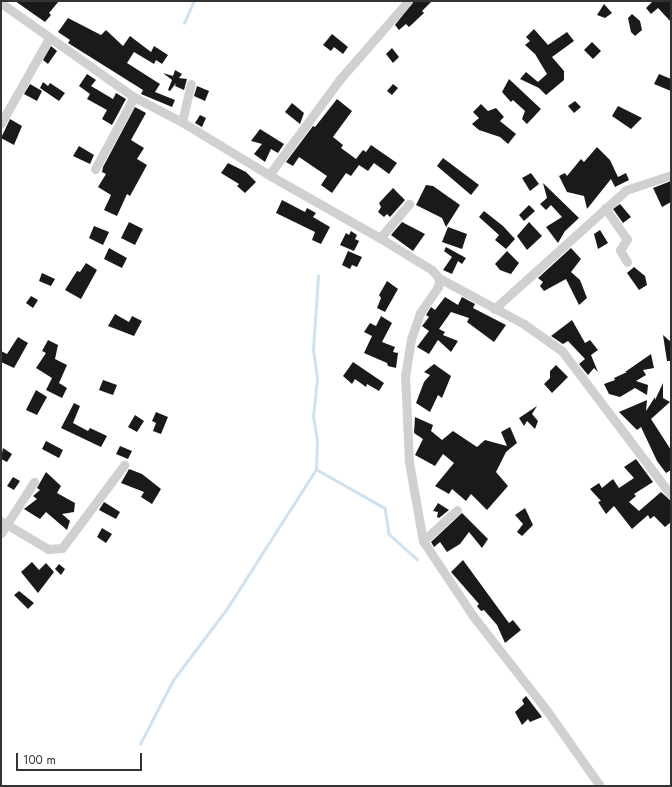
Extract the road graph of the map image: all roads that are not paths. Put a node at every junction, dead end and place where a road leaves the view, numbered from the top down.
1 (408, 1) edge
2 (1, 3) edge
3 (49, 38) junction
4 (191, 84) dead end
5 (134, 96) junction
6 (182, 122) junction
7 (1, 123) edge
8 (95, 169) dead end
9 (269, 175) junction
10 (671, 175) edge
11 (409, 204) dead end
12 (605, 208) junction
13 (380, 238) junction
14 (627, 262) dead end
15 (439, 278) junction
16 (494, 309) junction
17 (124, 466) dead end
18 (34, 482) dead end
19 (671, 495) edge
20 (457, 510) dead end
21 (2, 526) edge
22 (423, 541) junction
23 (600, 786) edge

1 - 9 street
2 - 3 street
3 - 5 street
3 - 7 street
4 - 6 street
5 - 6 street
5 - 8 street
6 - 9 street
9 - 13 street
10 - 12 street
11 - 13 street
12 - 14 street
12 - 16 street
13 - 15 street
15 - 16 street
15 - 22 street
16 - 19 street
17 - 21 street
18 - 21 street
20 - 22 street
22 - 23 street

